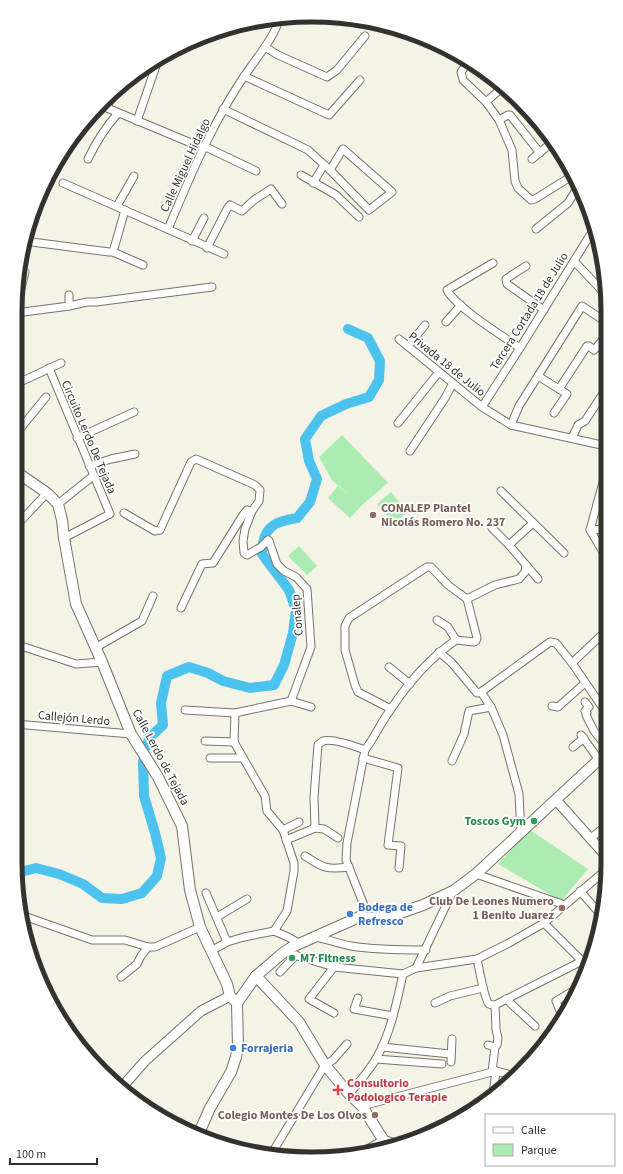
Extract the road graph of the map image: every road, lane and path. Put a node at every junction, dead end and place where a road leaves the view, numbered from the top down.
1 (278, 24) edge
2 (365, 36) dead end
3 (265, 47) junction
4 (464, 66) edge
5 (155, 68) edge
6 (244, 76) junction
7 (360, 80) dead end
8 (498, 91) edge
9 (486, 102) junction
10 (108, 108) edge
11 (223, 109) junction
12 (118, 113) junction
13 (499, 120) junction
14 (137, 121) junction
15 (549, 146) dead end
16 (203, 148) junction
17 (540, 153) junction
18 (88, 159) dead end
19 (532, 159) dead end
20 (327, 167) junction
21 (256, 171) dead end
22 (301, 175) dead end
23 (134, 176) dead end
24 (568, 178) edge
25 (63, 183) dead end
26 (313, 183) junction
27 (575, 192) edge
28 (282, 204) dead end
29 (117, 206) junction
30 (125, 210) junction
31 (359, 217) dead end
32 (204, 218) dead end
33 (168, 229) junction
34 (536, 229) dead end
35 (590, 235) edge
36 (192, 241) junction
37 (31, 242) edge
38 (207, 248) junction
39 (113, 252) junction
40 (224, 254) dead end
41 (574, 261) junction
42 (493, 263) dead end
43 (143, 265) dead end
44 (526, 266) dead end
45 (25, 272) dead end
46 (24, 277) edge
47 (212, 287) dead end
48 (600, 288) edge
49 (69, 295) dead end
50 (462, 305) junction
51 (67, 307) junction
52 (544, 310) junction
53 (22, 312) edge
54 (601, 319) edge
55 (446, 322) dead end
56 (425, 325) dead end
57 (399, 339) dead end
58 (601, 342) edge
59 (408, 346) junction
60 (520, 348) junction
61 (61, 363) dead end
62 (49, 368) junction
63 (439, 372) junction
64 (538, 376) junction
65 (22, 381) edge
66 (453, 383) junction
67 (559, 389) junction
68 (46, 397) dead end
69 (601, 397) edge
70 (482, 407) junction
71 (134, 412) dead end
72 (554, 413) dead end
73 (398, 423) dead end
74 (511, 425) junction
75 (22, 427) edge
76 (77, 438) junction
77 (572, 438) junction
78 (601, 445) edge
79 (410, 450) dead end
80 (135, 454) dead end
81 (89, 466) junction
82 (22, 476) edge
83 (93, 476) junction
84 (601, 489) edge
85 (501, 491) dead end
86 (47, 493) junction
87 (58, 504) junction
88 (252, 511) junction
89 (124, 514) dead end
90 (22, 520) edge
91 (533, 523) junction
92 (492, 528) dead end
93 (601, 529) edge
94 (590, 530) junction
95 (64, 538) junction
96 (509, 545) junction
97 (601, 549) edge
98 (564, 553) dead end
99 (526, 565) junction
100 (538, 579) dead end
101 (154, 596) dead end
102 (467, 599) junction
103 (181, 608) dead end
104 (437, 620) dead end
105 (601, 636) edge
106 (456, 640) junction
107 (22, 646) edge
108 (95, 648) junction
109 (439, 652) junction
110 (102, 662) junction
111 (572, 663) junction
112 (389, 667) dead end
113 (585, 683) junction
114 (410, 684) junction
115 (481, 692) junction
116 (291, 701) junction
117 (585, 702) dead end
118 (552, 706) dead end
119 (601, 706) edge
120 (311, 707) dead end
121 (491, 707) junction
122 (390, 709) junction
123 (185, 710) dead end
124 (234, 713) junction
125 (22, 725) edge
126 (131, 734) junction
127 (601, 740) edge
128 (205, 741) dead end
129 (234, 742) junction
130 (573, 747) dead end
131 (364, 754) junction
132 (210, 758) dead end
133 (243, 758) junction
134 (599, 760) joint
135 (452, 761) dead end
136 (556, 800) junction
137 (300, 822) dead end
138 (315, 828) junction
139 (283, 830) junction
140 (601, 830) edge
141 (521, 833) junction
142 (338, 838) dead end
143 (590, 839) junction
144 (286, 840) junction
145 (601, 851) edge
146 (305, 856) dead end
147 (349, 867) junction
148 (399, 868) dead end
149 (476, 874) junction
150 (600, 874) edge
151 (453, 891) junction
152 (580, 891) junction
153 (206, 893) dead end
154 (247, 899) dead end
155 (565, 904) junction
156 (597, 910) edge
157 (28, 917) edge
158 (217, 917) junction
159 (357, 918) junction
160 (544, 923) junction
161 (200, 927) junction
162 (274, 931) junction
163 (315, 937) junction
164 (227, 942) junction
165 (300, 944) junction
166 (148, 947) junction
167 (426, 950) junction
168 (212, 951) junction
169 (284, 952) junction
170 (296, 955) junction
171 (477, 959) junction
172 (583, 963) edge
173 (582, 965) edge
174 (334, 967) junction
175 (416, 968) junction
176 (280, 972) dead end
177 (403, 974) junction
178 (256, 976) junction
179 (121, 977) dead end
180 (483, 988) junction
181 (570, 993) edge
182 (358, 998) dead end
183 (506, 999) junction
184 (234, 1000) junction
185 (435, 1003) dead end
186 (495, 1005) junction
187 (560, 1011) edge
188 (334, 1013) dead end
189 (393, 1016) junction
190 (535, 1026) dead end
191 (452, 1039) dead end
192 (347, 1044) dead end
193 (488, 1045) dead end
194 (497, 1045) dead end
195 (382, 1048) junction
196 (450, 1054) junction
197 (376, 1059) junction
198 (450, 1062) dead end
199 (442, 1064) dead end
200 (325, 1065) junction
201 (494, 1072) junction
202 (508, 1075) edge
203 (125, 1084) edge
204 (493, 1087) edge
205 (349, 1094) junction
206 (362, 1106) junction
207 (200, 1130) edge
208 (389, 1142) edge
209 (275, 1148) dead end

1 - 3 street, Calle Miguel Hidalgo
2 - 3 street
3 - 6 street, Calle Miguel Hidalgo
4 - 9 street
5 - 14 street
6 - 7 street
6 - 11 street, Calle Miguel Hidalgo
8 - 9 street
9 - 13 street
10 - 12 street
11 - 16 street, Calle Miguel Hidalgo
11 - 20 street
12 - 14 street
12 - 18 street
13 - 17 street
13 - 24 street
14 - 16 street
15 - 17 street
16 - 21 street
16 - 33 street, Calle Miguel Hidalgo
17 - 19 street
20 - 20 street
20 - 26 street
22 - 26 street
23 - 29 street
25 - 29 street, Calle Miguel Hidalgo
26 - 31 street
27 - 34 street
28 - 38 street
29 - 30 street, Calle Miguel Hidalgo
30 - 33 street, Calle Miguel Hidalgo
30 - 39 street
32 - 36 street
33 - 36 street
35 - 41 street, Tercera Cortada 18 de Julio
36 - 38 street
37 - 39 street
38 - 40 street
39 - 43 street
41 - 48 street
41 - 52 street, Tercera Cortada 18 de Julio
42 - 50 street
44 - 52 street
45 - 46 street
47 - 51 street
49 - 51 street
50 - 55 street
50 - 60 street
51 - 53 street
52 - 60 street, Tercera Cortada 18 de Julio
54 - 64 street
56 - 59 street
57 - 59 street, Privada 18 de Julio
58 - 67 street
59 - 63 street, Privada 18 de Julio
60 - 70 street, Tercera Cortada 18 de Julio
61 - 62 street, Circuito Lerdo De Tejada
62 - 65 street, Circuito Lerdo De Tejada
62 - 76 street, Circuito Lerdo De Tejada
63 - 66 street, Privada 18 de Julio
63 - 73 street
64 - 67 street
64 - 74 street
66 - 70 street, Privada 18 de Julio
66 - 79 street
67 - 72 street
68 - 75 street
69 - 77 street
70 - 74 street, Privada 18 de Julio
71 - 76 street
74 - 77 street, Privada 18 de Julio
76 - 81 street, Circuito Lerdo De Tejada
77 - 78 street, Privada 18 de Julio
80 - 81 street
81 - 83 street, Circuito Lerdo De Tejada
82 - 86 main road
83 - 87 street
83 - 95 street, Circuito Lerdo De Tejada
84 - 94 street
85 - 91 street
86 - 87 main road
86 - 90 street
87 - 95 main road, Calle Lerdo de Tejada
88 - 89 street, Conalep
88 - 103 street
88 - 116 street, Conalep
91 - 96 street
91 - 98 street
92 - 96 street
93 - 94 street
94 - 97 street
95 - 108 main road, Calle Lerdo de Tejada
96 - 99 street
99 - 100 street
99 - 102 street
101 - 108 street
102 - 106 street
102 - 122 street
104 - 106 street
105 - 111 street
106 - 109 street
107 - 110 street
108 - 110 main road, Calle Lerdo de Tejada
109 - 114 street
109 - 115 street
110 - 126 main road, Calle Lerdo de Tejada
111 - 113 street
111 - 115 street
112 - 114 street
113 - 118 street
113 - 119 street
114 - 122 street
115 - 121 street
116 - 120 street
116 - 124 street
117 - 127 street
121 - 135 street
121 - 141 street
122 - 131 street
123 - 124 street
124 - 129 street
125 - 126 street, Callejón Lerdo
126 - 161 main road, Calle Lerdo de Tejada
128 - 129 street
129 - 133 street
130 - 134 street
131 - 138 street
131 - 147 street
131 - 148 street
132 - 133 street
133 - 139 street
134 - 136 main road
136 - 141 main road
136 - 143 street
137 - 139 street
138 - 142 street
138 - 144 street
139 - 144 street
140 - 143 street
141 - 149 main road
143 - 145 street
144 - 162 street
146 - 147 street
147 - 159 street
149 - 151 main road
149 - 155 street
150 - 152 street
151 - 159 main road
151 - 167 street
152 - 155 street
152 - 156 street
153 - 158 street
154 - 158 street
155 - 160 street
157 - 166 street
158 - 164 street
159 - 163 main road
160 - 171 street
160 - 172 street
161 - 166 street
161 - 168 main road, Calle Lerdo de Tejada
162 - 164 street
162 - 165 street
163 - 165 main road
163 - 167 street
164 - 168 street
165 - 169 main road
166 - 179 street
167 - 175 street
168 - 184 main road, Calle Lerdo de Tejada
169 - 170 street
169 - 178 main road
170 - 174 street
170 - 176 street
171 - 175 street
171 - 180 street
173 - 183 street
174 - 177 street
174 - 188 street
175 - 177 street
177 - 189 street
178 - 184 main road
178 - 200 main road
180 - 185 street
180 - 186 street
181 - 187 street
182 - 189 street
183 - 186 street
183 - 190 street
184 - 203 street
184 - 207 main road, Calle Lerdo de Tejada
186 - 194 street
189 - 195 street
191 - 196 street
192 - 200 street
193 - 201 street
195 - 196 street
195 - 197 street
196 - 198 street
197 - 199 street
197 - 205 street
200 - 205 main road
200 - 209 street
201 - 202 street
201 - 204 street
201 - 206 street
205 - 206 main road
206 - 208 main road

